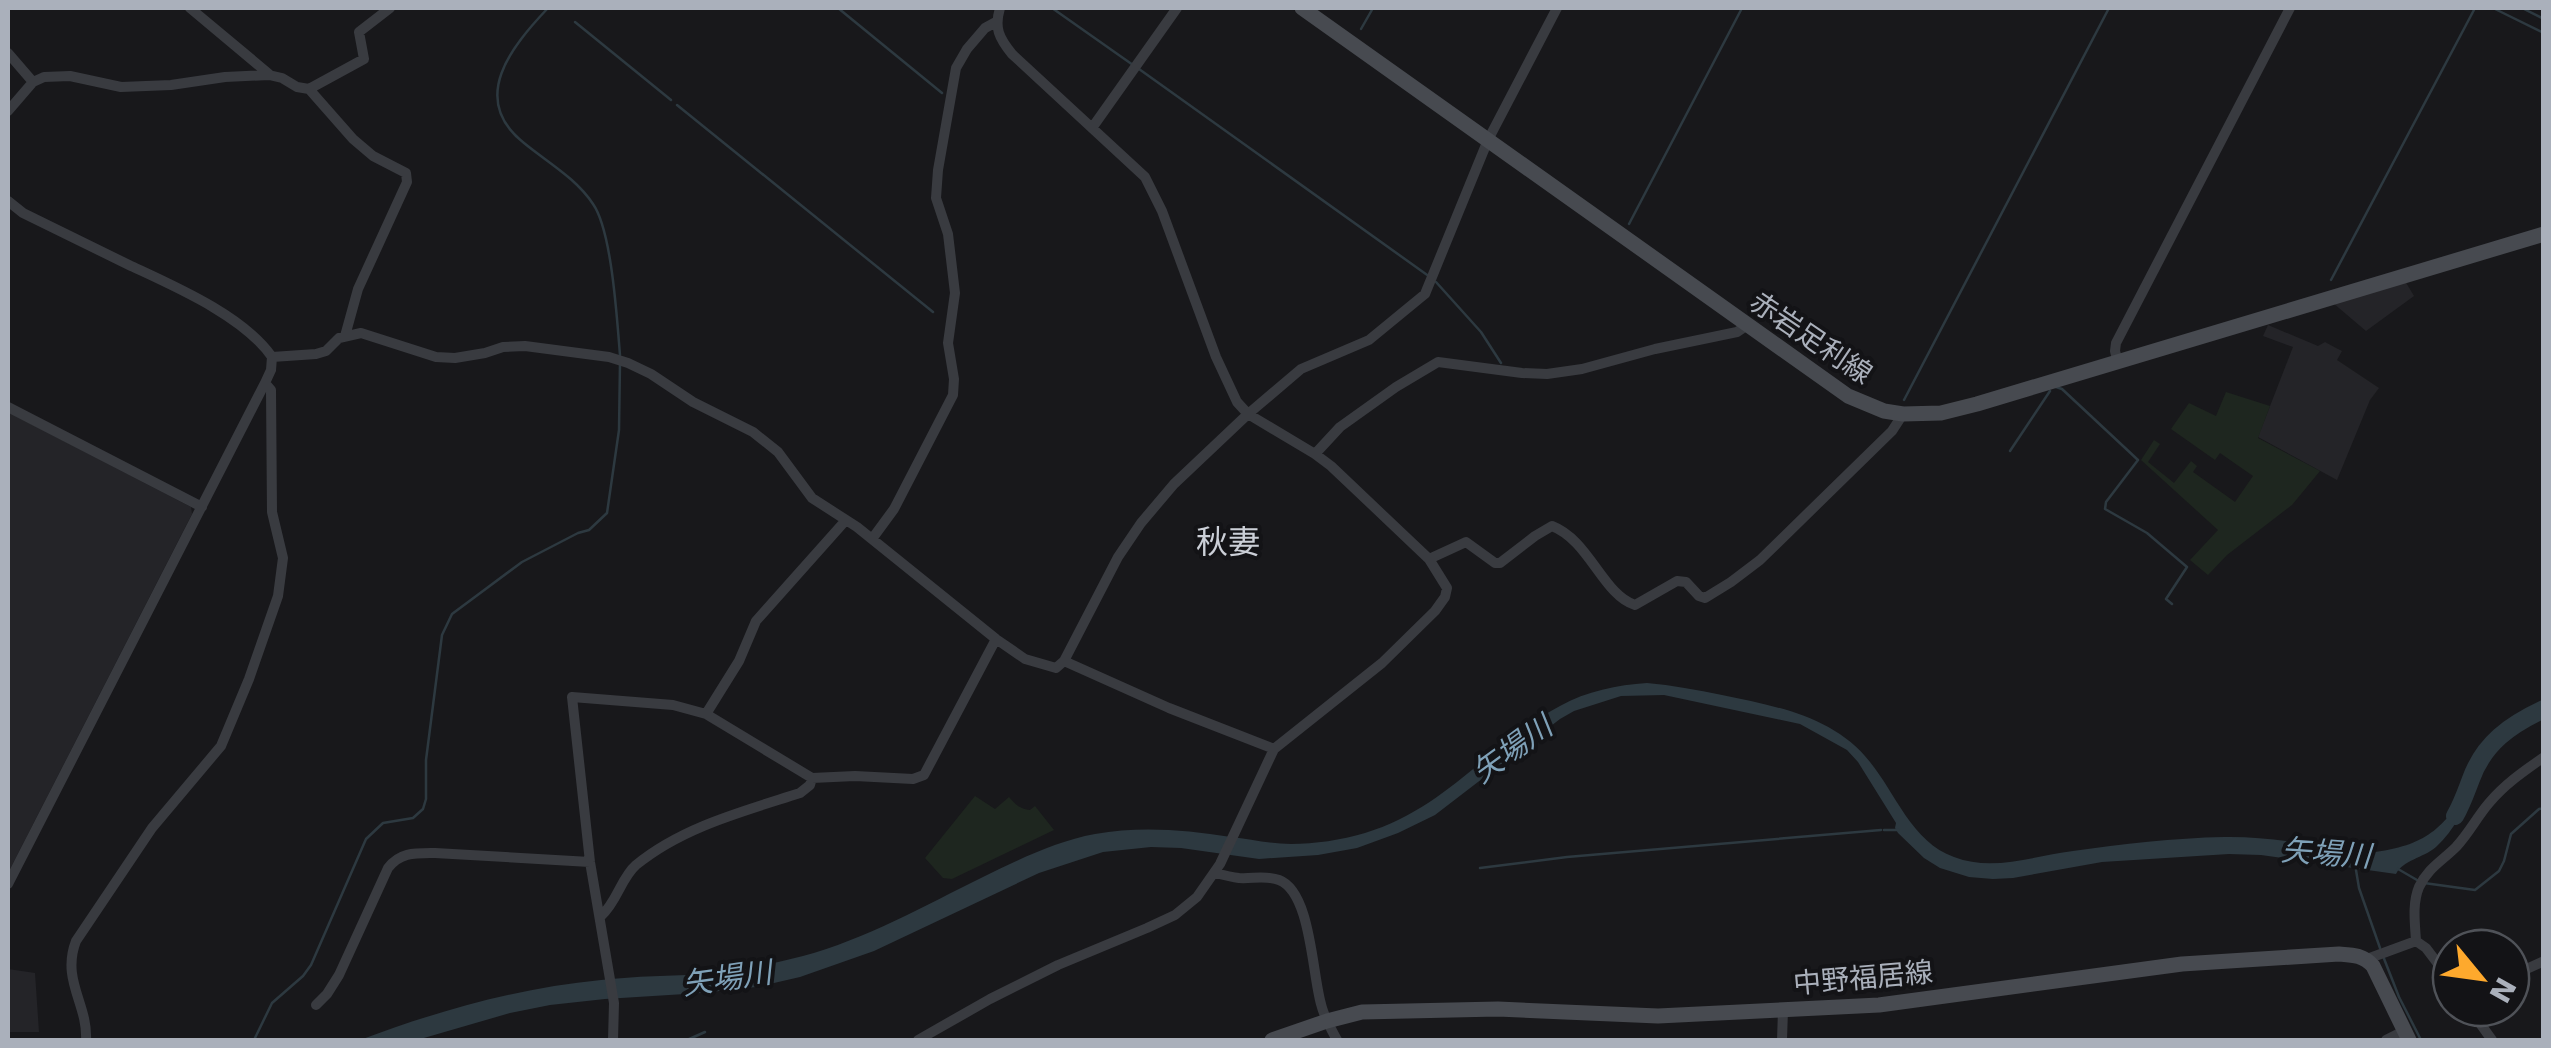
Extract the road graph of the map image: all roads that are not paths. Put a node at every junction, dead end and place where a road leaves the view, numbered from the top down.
1 (190, 8) edge
2 (390, 8) edge
3 (1000, 8) edge
4 (1178, 8) edge
5 (1302, 8) edge
6 (1556, 8) edge
7 (2290, 8) edge
8 (996, 22) junction
9 (8, 53) edge
10 (270, 75) junction
11 (33, 82) junction
12 (309, 89) junction
13 (8, 110) edge
14 (1092, 128) junction
15 (1488, 140) junction
16 (8, 201) edge
17 (2544, 234) edge
18 (1746, 326) junction
19 (346, 336) junction
20 (272, 357) junction
21 (2118, 363) junction
22 (265, 382) junction
23 (8, 407) edge
24 (1248, 414) junction
25 (1903, 414) junction
26 (1315, 454) junction
27 (202, 507) junction
28 (846, 520) junction
29 (872, 539) junction
30 (1429, 559) junction
31 (996, 640) junction
32 (1064, 661) junction
33 (706, 714) junction
34 (1274, 749) junction
35 (2544, 757) edge
36 (812, 778) junction
37 (590, 862) junction
38 (1216, 873) junction
39 (8, 884) edge
40 (601, 916) junction
41 (2416, 942) junction
42 (2431, 955) edge
43 (2367, 959) junction
44 (316, 1004) dead end
45 (1783, 1010) junction
46 (1327, 1021) junction
47 (2406, 1036) edge
48 (86, 1040) edge
49 (613, 1040) edge
50 (918, 1040) edge
51 (1272, 1040) edge
52 (1337, 1040) edge
53 (1782, 1040) edge
54 (2386, 1040) edge

1 - 10 street
2 - 12 street
3 - 8 street
4 - 14 street
5 - 15 main road, 赤岩足利線
6 - 15 street
7 - 21 street
8 - 14 street
8 - 29 street
9 - 11 street
10 - 11 street
10 - 12 street
11 - 13 street
12 - 19 street
14 - 24 street
15 - 18 main road, 赤岩足利線
15 - 24 street
16 - 20 street
17 - 21 main road, 赤岩足利線
18 - 25 main road, 赤岩足利線
18 - 26 street
19 - 20 street
19 - 28 street
20 - 22 street
21 - 25 main road, 赤岩足利線
22 - 27 street
22 - 48 street
23 - 27 street
24 - 26 street
24 - 32 street
25 - 30 street
26 - 30 street
27 - 39 street
28 - 29 street
28 - 33 street
29 - 31 street
30 - 34 street
31 - 32 street
31 - 36 street
32 - 34 street
33 - 36 street
33 - 37 street
34 - 38 street
35 - 41 street
36 - 40 street
37 - 40 street
37 - 44 street
38 - 46 street
38 - 50 street
40 - 49 street
41 - 42 street
41 - 43 street
43 - 45 main road, 中野福居線
43 - 47 main road
45 - 46 main road, 中野福居線
45 - 53 street
46 - 51 main road, 中野福居線
46 - 52 street
47 - 54 street

